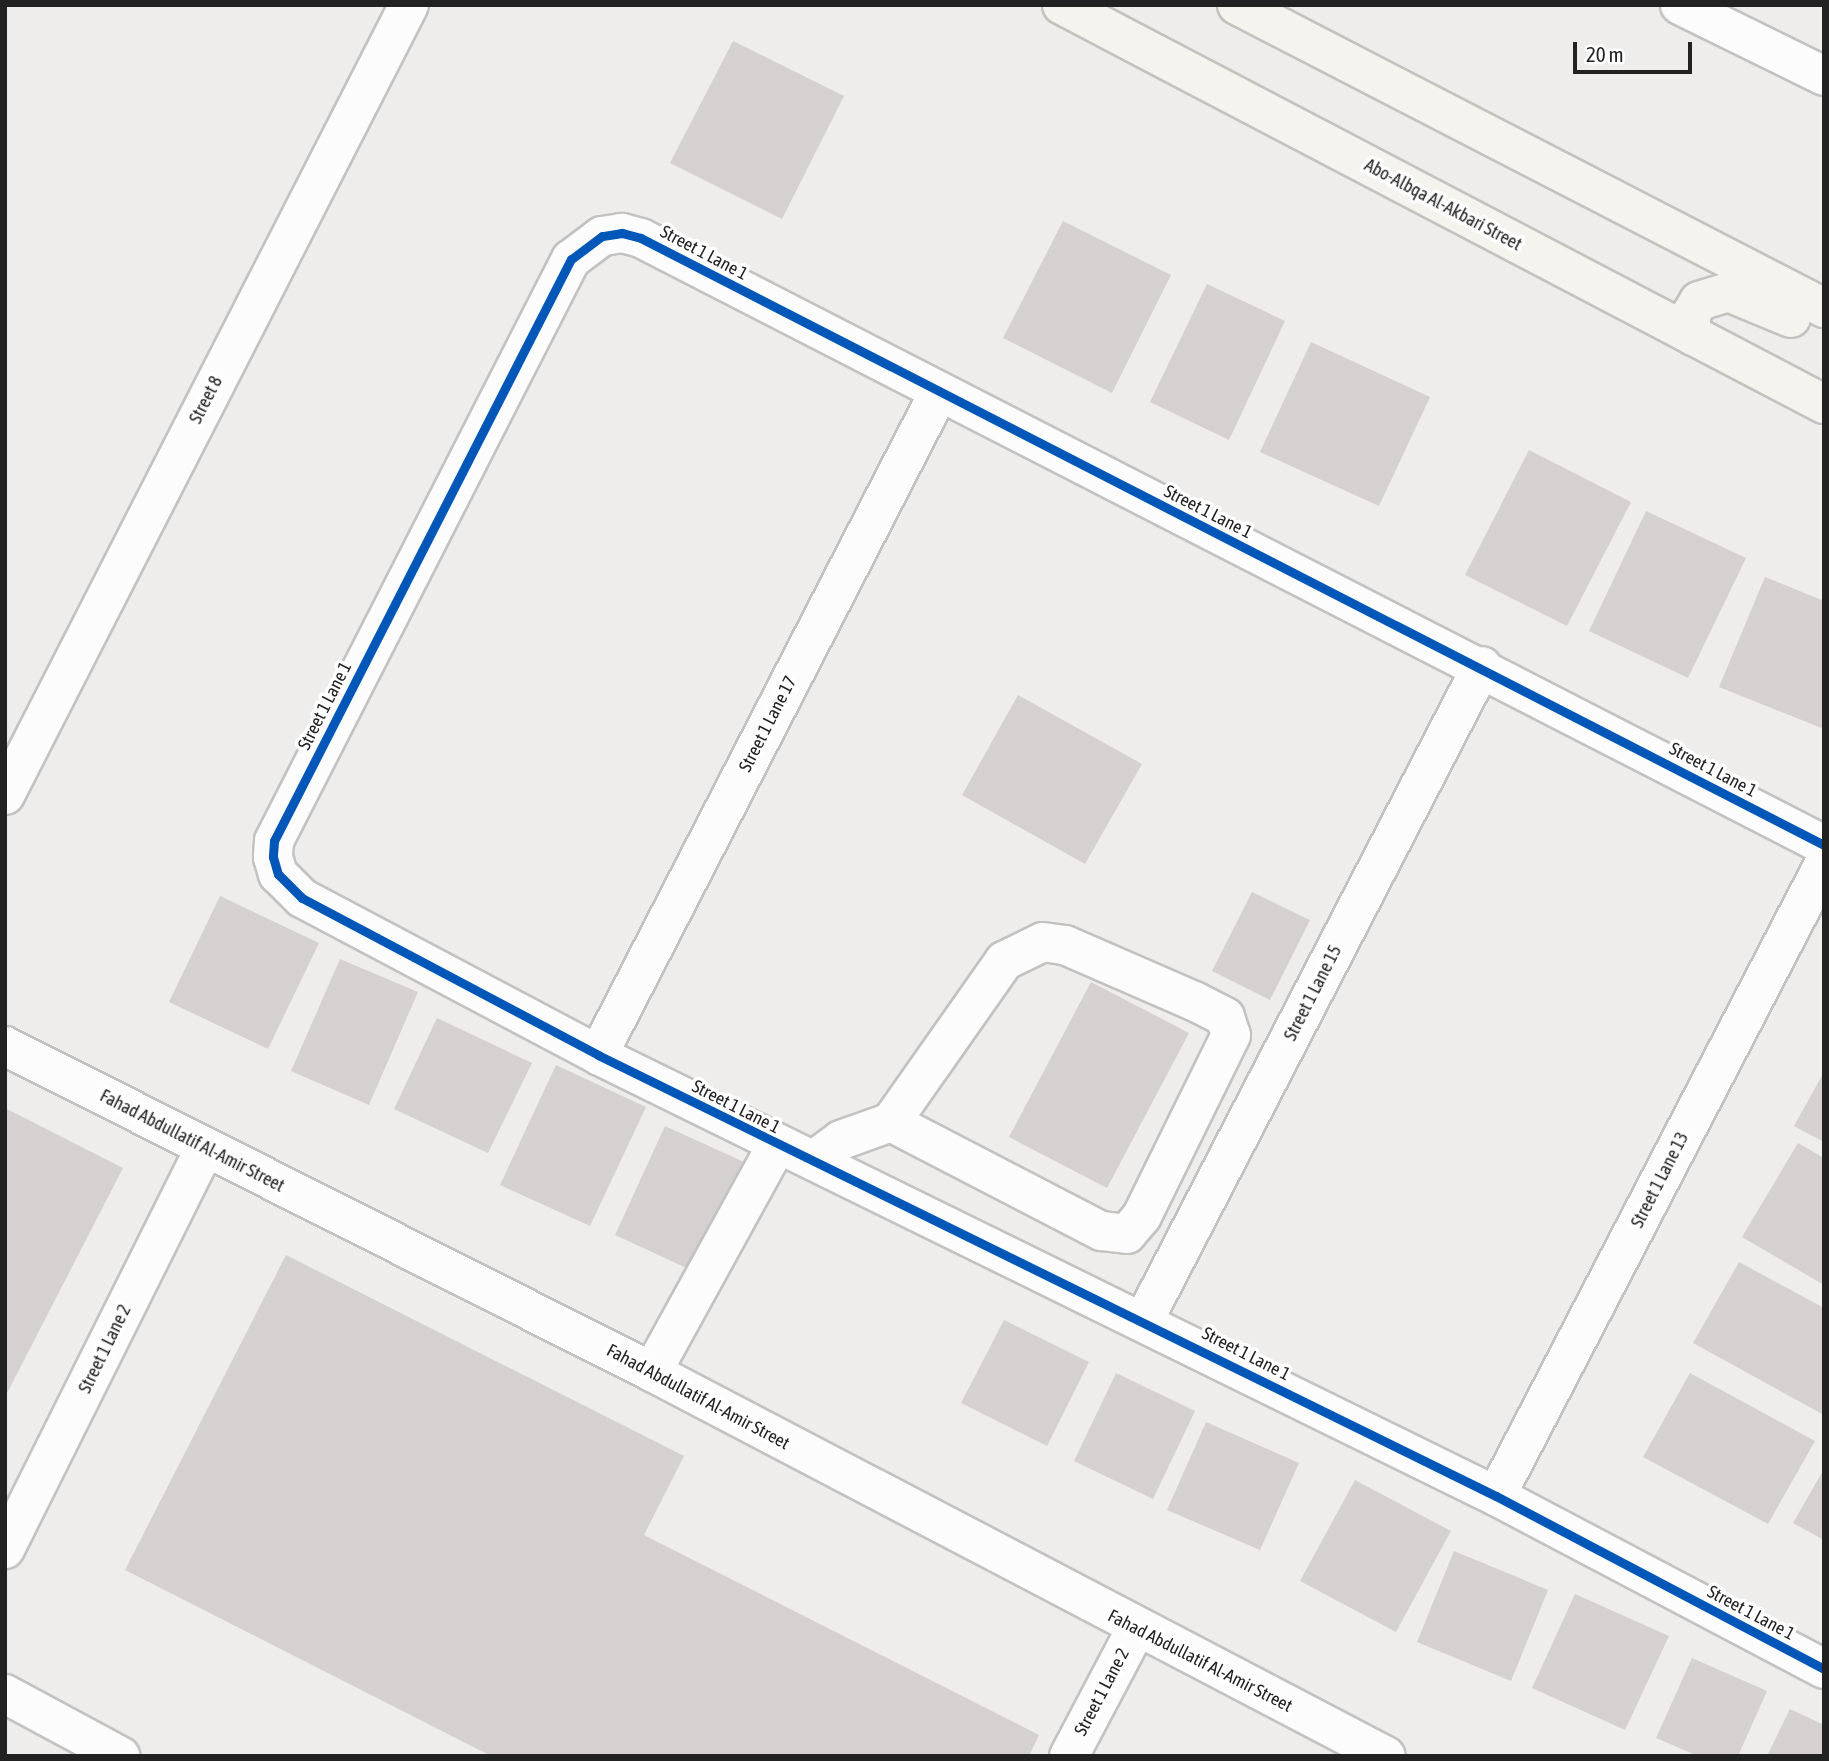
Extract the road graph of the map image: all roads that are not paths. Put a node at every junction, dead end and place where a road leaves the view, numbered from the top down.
1 (409, 5) edge
2 (1062, 5) edge
3 (1237, 5) edge
4 (1680, 5) edge
5 (1824, 76) edge
6 (1824, 308) edge
7 (1824, 334) edge
8 (1693, 336) junction
9 (938, 394) junction
10 (1824, 404) edge
11 (1482, 667) junction
12 (5, 795) edge
13 (1824, 845) edge
14 (1824, 864) edge
15 (5, 1046) edge
16 (598, 1055) junction
17 (891, 1122) junction
18 (777, 1145) junction
19 (204, 1149) junction
20 (815, 1159) junction
21 (1144, 1320) junction
22 (652, 1372) junction
23 (1496, 1496) junction
24 (5, 1549) edge
25 (1136, 1629) junction
26 (1824, 1670) edge
27 (5, 1694) edge
28 (120, 1756) edge
29 (1069, 1756) edge
30 (1386, 1756) edge

1 - 12 street, Street 8
2 - 8 main road, Abo-Albqa Al-Akbari Street
3 - 6 main road
4 - 5 street
7 - 8 main road
8 - 10 main road, Abo-Albqa Al-Akbari Street
9 - 11 street, Street 1 Lane 1
9 - 16 street, Street 1 Lane 17
9 - 16 street, Street 1 Lane 1
11 - 13 street, Street 1 Lane 1
11 - 21 street, Street 1 Lane 15
14 - 23 street, Street 1 Lane 13
15 - 19 street, Fahad Abdullatif Al-Amir Street
16 - 18 street, Street 1 Lane 1
17 - 17 street
17 - 20 street
18 - 20 street, Street 1 Lane 1
18 - 22 street, Street 1 Lane 1
19 - 22 street, Fahad Abdullatif Al-Amir Street
19 - 24 street, Street 1 Lane 2
20 - 21 street, Street 1 Lane 1
21 - 23 street, Street 1 Lane 1
22 - 25 street, Fahad Abdullatif Al-Amir Street
23 - 26 street, Street 1 Lane 1
25 - 29 street, Street 1 Lane 2
25 - 30 street, Fahad Abdullatif Al-Amir Street
27 - 28 street

